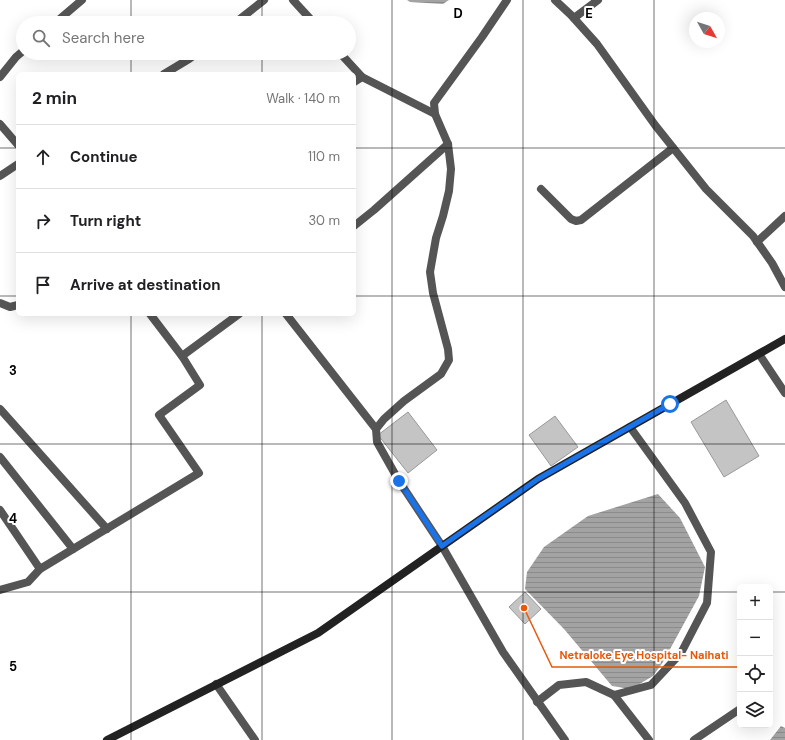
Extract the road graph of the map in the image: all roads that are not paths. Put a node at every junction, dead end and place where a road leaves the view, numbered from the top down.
1 (82, 0) edge
2 (264, 0) edge
3 (293, 0) edge
4 (507, 0) edge
5 (555, 0) edge
6 (598, 0) edge
7 (63, 16) edge
8 (244, 16) edge
9 (308, 16) edge
10 (574, 18) junction
11 (16, 57) edge
12 (187, 60) edge
13 (346, 60) edge
14 (167, 72) edge
15 (0, 77) edge
16 (362, 77) junction
17 (356, 81) edge
18 (434, 114) junction
19 (0, 124) edge
20 (16, 143) edge
21 (448, 144) junction
22 (673, 148) junction
23 (16, 165) edge
24 (0, 176) edge
25 (541, 189) dead end
26 (785, 216) edge
27 (356, 224) edge
28 (757, 242) junction
29 (785, 287) edge
30 (0, 303) edge
31 (16, 306) edge
32 (152, 316) edge
33 (236, 316) edge
34 (288, 316) edge
35 (785, 339) edge
36 (759, 354) junction
37 (182, 356) junction
38 (785, 393) edge
39 (0, 409) edge
40 (630, 427) junction
41 (376, 429) junction
42 (0, 458) edge
43 (0, 510) edge
44 (108, 529) junction
45 (442, 546) junction
46 (73, 549) junction
47 (40, 569) junction
48 (0, 590) edge
49 (216, 684) junction
50 (614, 695) junction
51 (537, 702) junction
52 (737, 711) edge
53 (107, 740) edge
54 (255, 740) edge
55 (565, 740) edge
56 (649, 740) edge
57 (694, 740) edge

1 - 7 street
2 - 8 street
3 - 9 street
4 - 18 street
5 - 10 street
6 - 10 street
10 - 22 street
11 - 15 street
12 - 14 street
13 - 16 street
16 - 17 street
16 - 18 street
18 - 21 street
19 - 20 street
21 - 27 street
21 - 41 street
22 - 25 street
22 - 28 street
23 - 24 street
26 - 28 street
28 - 29 street
30 - 31 street
32 - 37 street
33 - 37 street
34 - 41 street
35 - 36 main road
36 - 38 street
36 - 40 main road
37 - 44 street
39 - 44 street
40 - 45 main road
40 - 50 street
41 - 45 street
42 - 46 street
43 - 47 street
44 - 46 street
45 - 49 main road
45 - 51 street
46 - 47 street
47 - 48 street
49 - 53 main road
49 - 54 street
50 - 51 street
50 - 56 street
51 - 55 street
52 - 57 street

